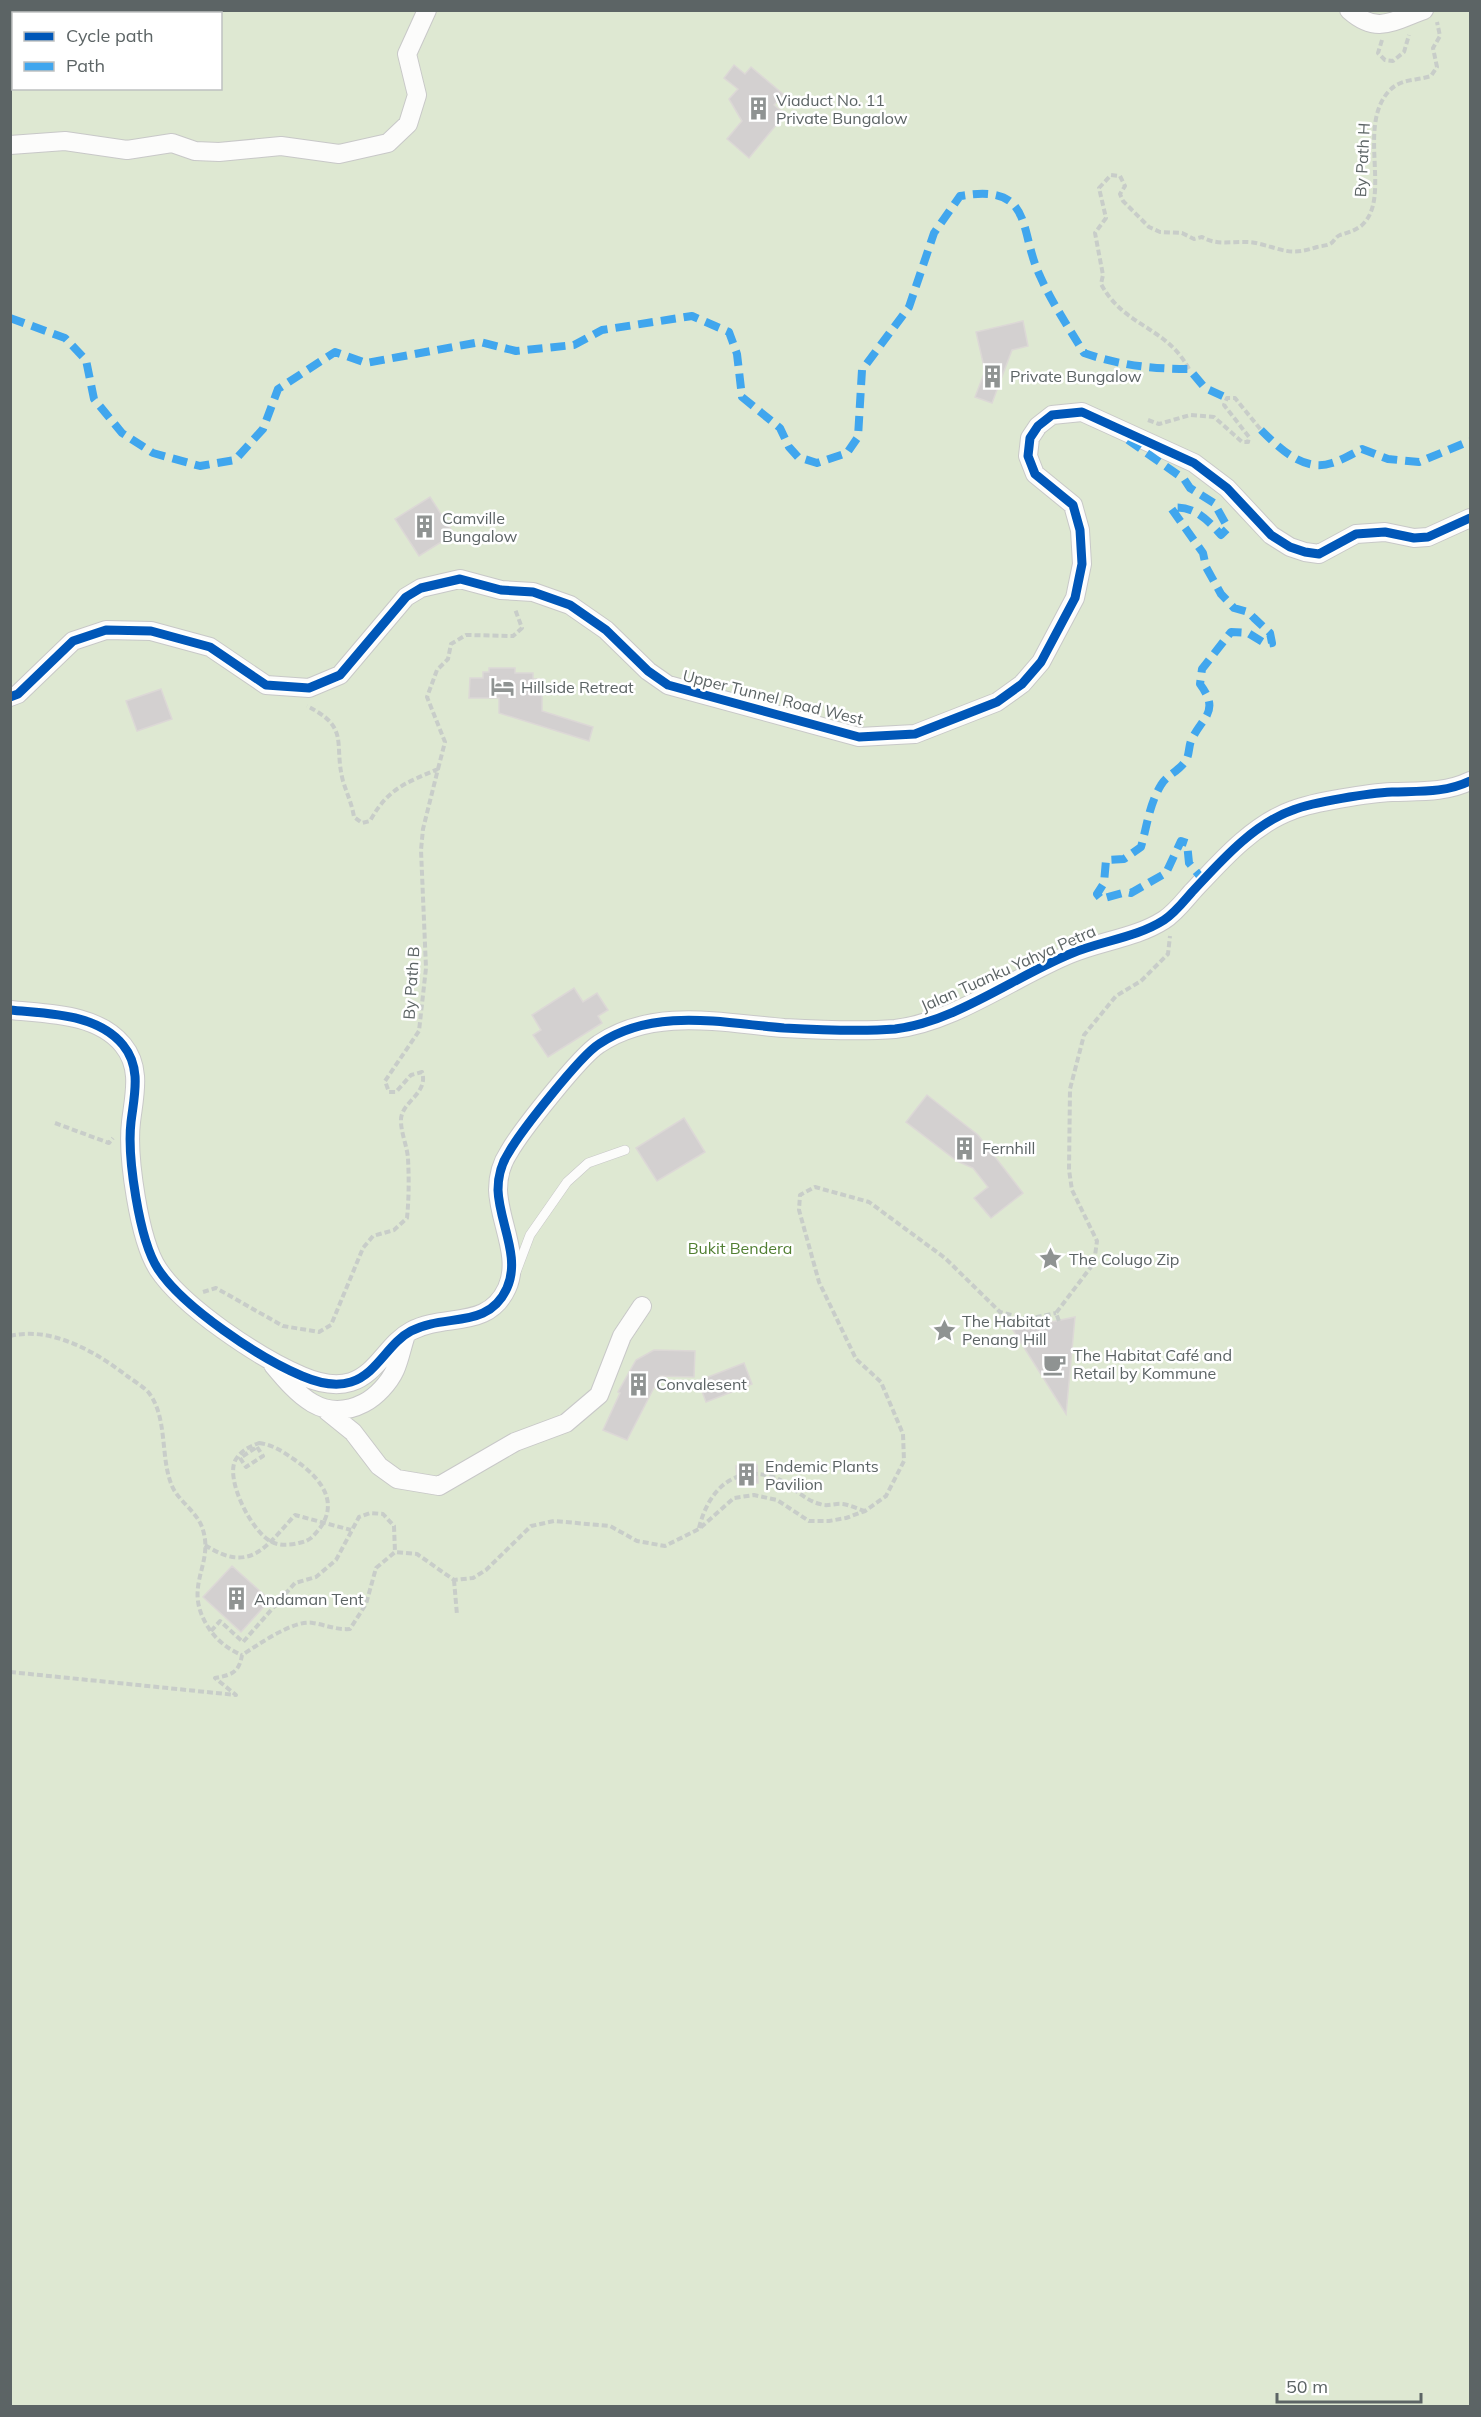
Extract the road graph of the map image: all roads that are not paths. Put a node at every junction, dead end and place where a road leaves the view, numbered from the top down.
1 (427, 10) edge
2 (1349, 10) edge
3 (1426, 18) edge
4 (10, 145) edge
5 (1470, 518) edge
6 (10, 697) edge
7 (1470, 782) edge
8 (10, 1010) edge
9 (625, 1150) dead end
10 (510, 1282) junction
11 (642, 1306) dead end
12 (406, 1333) junction
13 (268, 1359) junction
14 (327, 1411) junction

1 - 4 street
2 - 3 street
5 - 6 street, Upper Tunnel Road West
7 - 10 street, Jalan Tuanku Yahya Petra
8 - 13 street
9 - 10 lane
10 - 12 street
11 - 14 street
12 - 13 street
12 - 14 street
13 - 14 street

